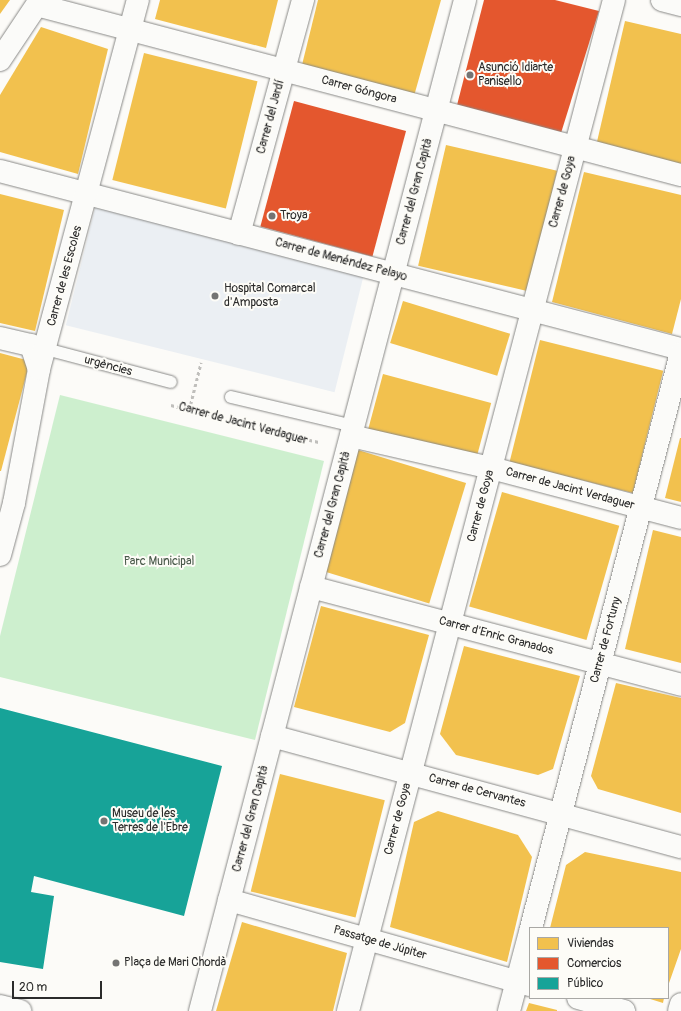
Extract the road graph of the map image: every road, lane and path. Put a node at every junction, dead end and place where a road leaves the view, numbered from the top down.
1 (138, 0) edge
2 (303, 0) edge
3 (465, 0) edge
4 (614, 0) edge
5 (662, 0) edge
6 (38, 3) edge
7 (681, 5) edge
8 (130, 30) junction
9 (0, 60) edge
10 (284, 70) junction
11 (437, 111) junction
12 (575, 147) junction
13 (0, 172) edge
14 (681, 175) edge
15 (86, 194) junction
16 (239, 234) junction
17 (394, 274) junction
18 (532, 310) junction
19 (0, 338) edge
20 (46, 349) junction
21 (681, 349) edge
22 (681, 353) edge
23 (200, 362) dead end
24 (39, 369) junction
25 (171, 382) dead end
26 (232, 397) dead end
27 (167, 404) dead end
28 (189, 410) junction
29 (226, 420) dead end
30 (353, 430) junction
31 (271, 431) dead end
32 (491, 468) junction
33 (7, 502) edge
34 (641, 507) junction
35 (681, 518) edge
36 (0, 555) edge
37 (311, 587) junction
38 (450, 624) junction
39 (600, 663) junction
40 (681, 685) edge
41 (272, 736) junction
42 (410, 773) junction
43 (561, 814) junction
44 (681, 847) edge
45 (229, 900) junction
46 (531, 927) edge
47 (367, 939) junction
48 (529, 940) edge
49 (524, 983) edge
50 (582, 999) edge
51 (681, 1004) edge
52 (0, 1006) edge
53 (20, 1011) edge
54 (200, 1011) edge
55 (348, 1011) edge
56 (509, 1011) edge
57 (624, 1011) edge
58 (679, 1011) edge

1 - 8 street, Carrer de les Escoles
2 - 10 street, Carrer del Jardí
3 - 11 street, Carrer del Gran Capità
4 - 12 street, Carrer de Goya
5 - 7 street
6 - 8 street, Carrer Góngora
6 - 9 street
8 - 10 street, Carrer Góngora
8 - 15 street, Carrer de les Escoles
10 - 11 street, Carrer Góngora
10 - 16 street, Carrer del Jardí
11 - 12 street, Carrer Góngora
11 - 17 street, Carrer del Gran Capità
12 - 14 street, Carrer Góngora
12 - 18 street, Carrer de Goya
13 - 15 street, Carrer de Menéndez Pelayo
15 - 16 street, Carrer de Menéndez Pelayo
15 - 20 street, Carrer de les Escoles
16 - 17 street, Carrer de Menéndez Pelayo
17 - 18 street, Carrer de Menéndez Pelayo
17 - 30 street, Carrer del Gran Capità
18 - 21 street, Carrer de Menéndez Pelayo
18 - 32 street, Carrer de Goya
19 - 24 street
20 - 24 street, Carrer de les Escoles
20 - 25 lane, urgències
22 - 34 street, Carrer de Fortuny
23 - 28 path
24 - 33 street, Carrer de les Escoles
26 - 30 lane
27 - 28 path, Carrer de Jacint Verdaguer
28 - 29 path, Carrer de Jacint Verdaguer
30 - 31 path, Carrer de Jacint Verdaguer
30 - 32 street, Carrer de Jacint Verdaguer
30 - 37 street, Carrer del Gran Capità
32 - 34 street, Carrer de Jacint Verdaguer
32 - 38 street, Carrer de Goya
33 - 36 street, Carrer de les Escoles
34 - 35 street, Carrer de Jacint Verdaguer
34 - 39 street, Carrer de Fortuny
37 - 38 street, Carrer d'Enric Granados
37 - 41 street, Carrer del Gran Capità
38 - 39 street, Carrer d'Enric Granados
38 - 42 street, Carrer de Goya
39 - 40 street, Carrer d'Enric Granados
39 - 43 street, Carrer de Fortuny
41 - 42 street, Carrer de Cervantes
41 - 45 street, Carrer del Gran Capità
42 - 43 street, Carrer de Cervantes
42 - 47 street, Carrer de Goya
43 - 44 street, Carrer de Cervantes
43 - 46 street, Carrer de Fortuny
45 - 47 street, Passatge de Júpiter
45 - 54 street, Carrer del Gran Capità
47 - 49 street, Passatge de Júpiter
47 - 55 street, Carrer de Goya
48 - 49 street
49 - 56 street
50 - 57 street
51 - 58 street
52 - 53 street

